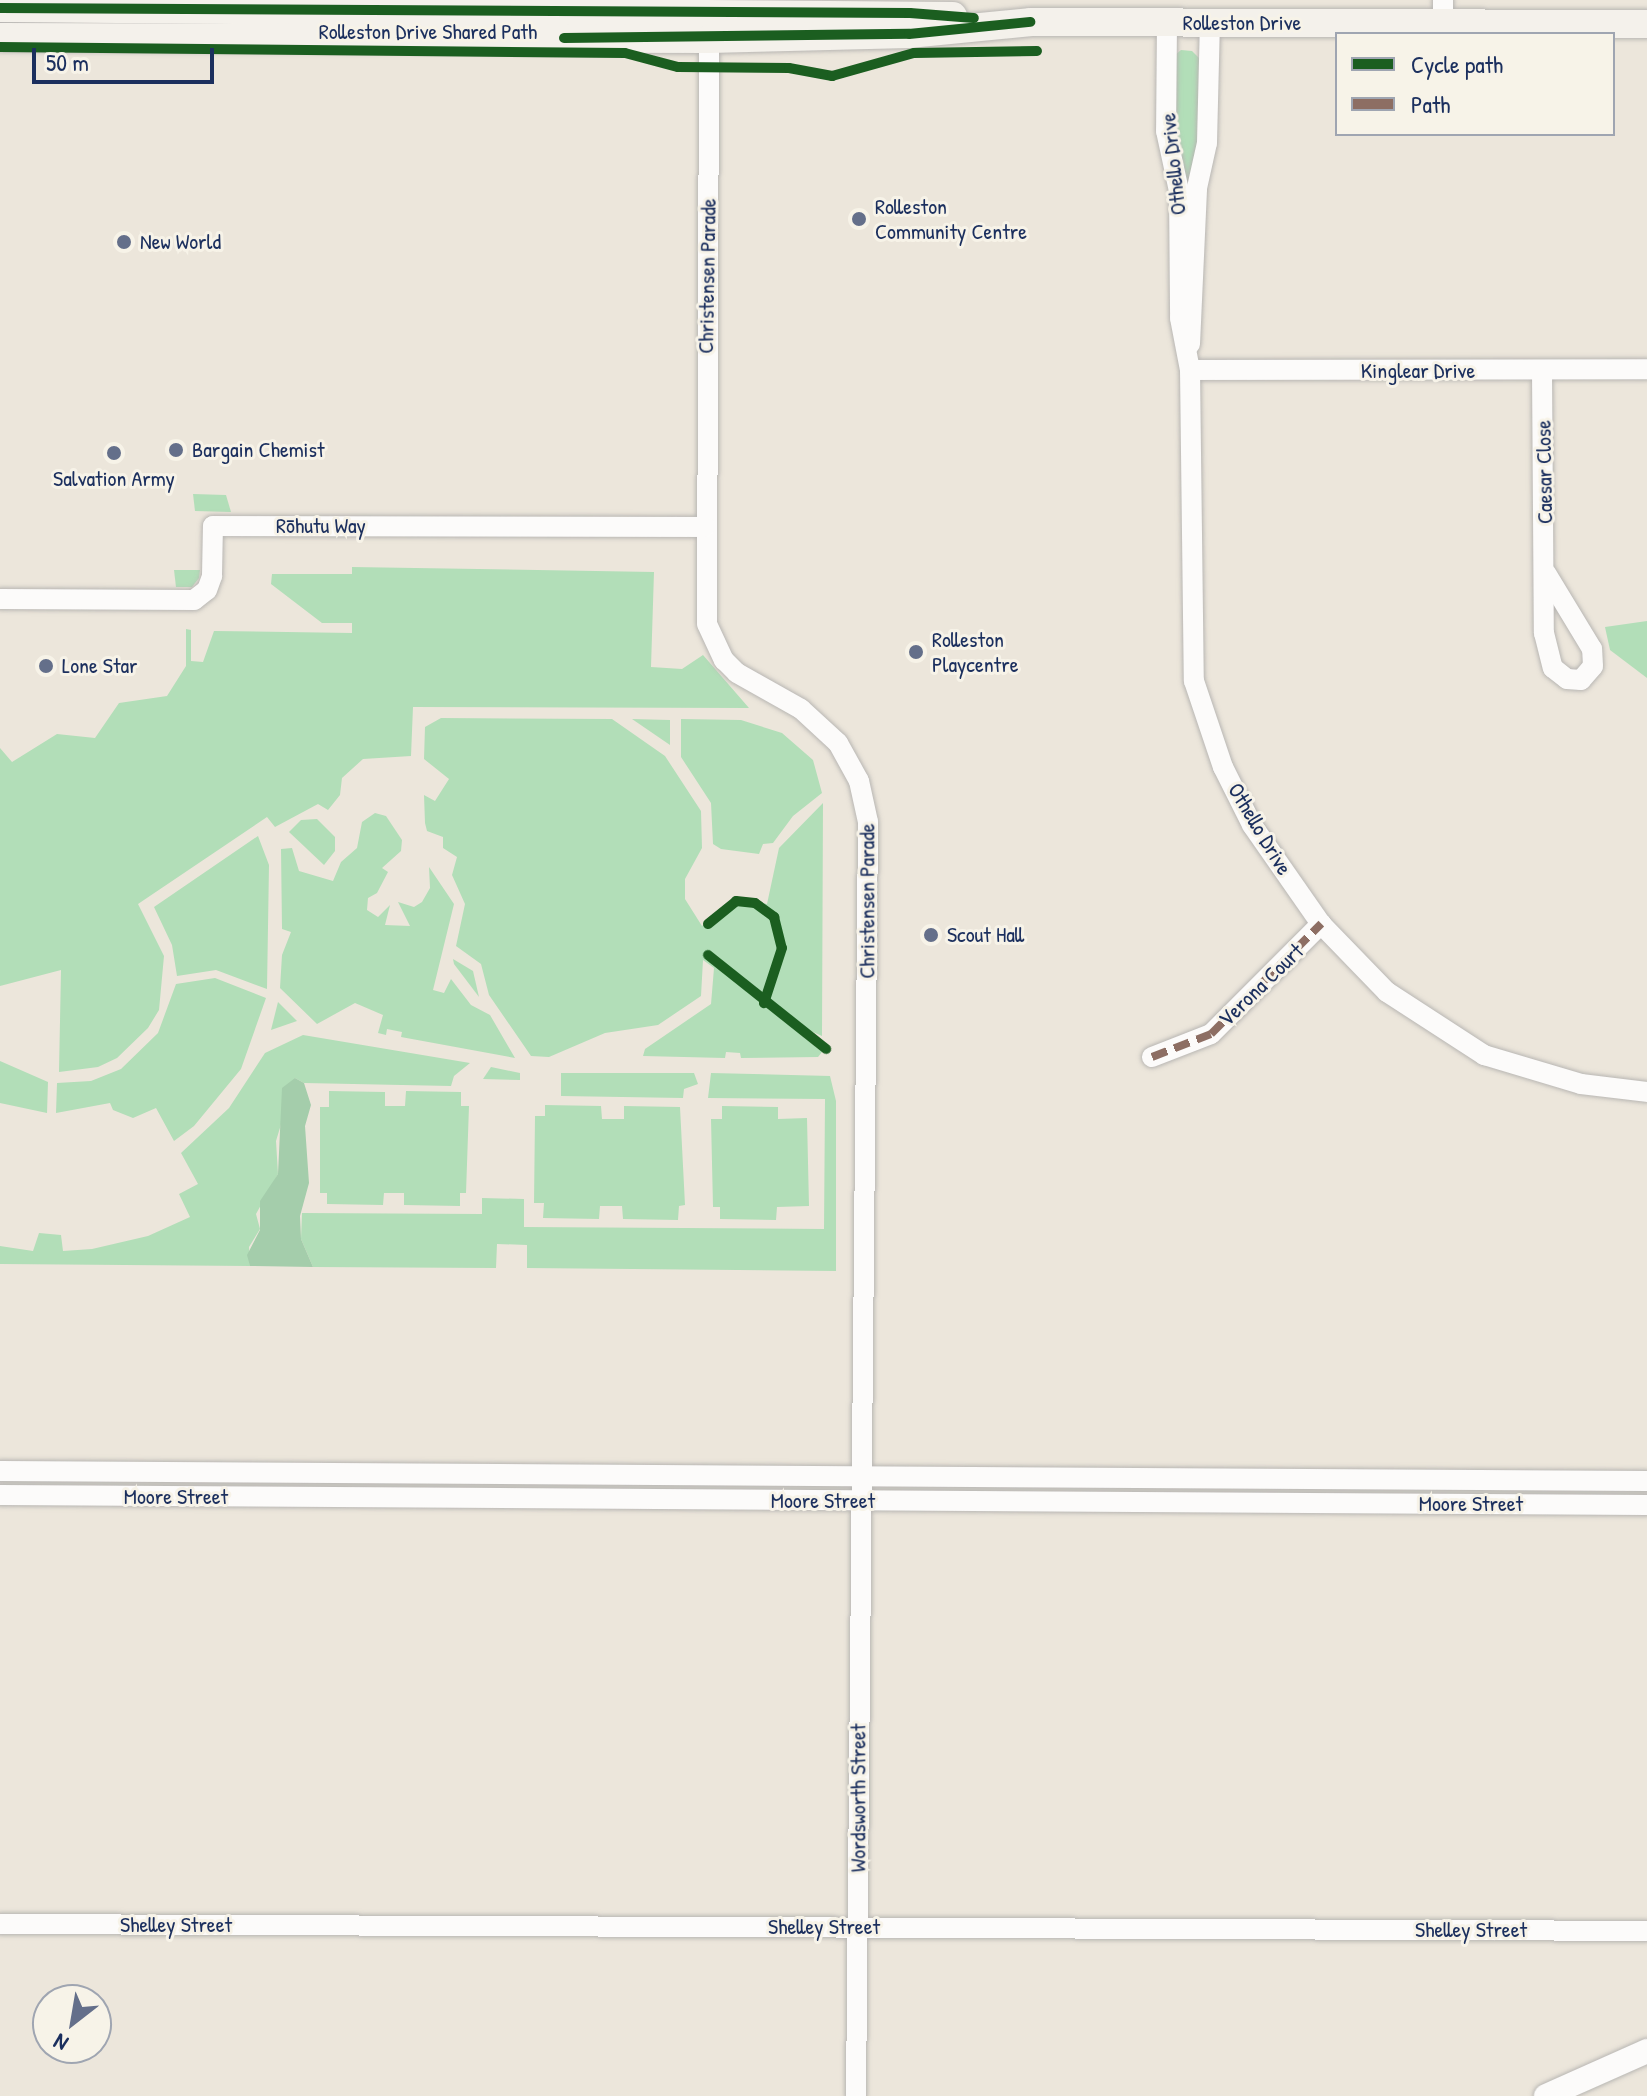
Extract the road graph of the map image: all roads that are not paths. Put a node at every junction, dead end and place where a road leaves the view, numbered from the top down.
1 (0, 8) edge
2 (1443, 12) edge
3 (1167, 23) junction
4 (1210, 23) junction
5 (1647, 24) edge
6 (709, 26) junction
7 (0, 37) edge
8 (1189, 361) junction
9 (1647, 369) edge
10 (1542, 371) junction
11 (705, 527) junction
12 (1546, 573) junction
13 (0, 599) edge
14 (1321, 924) junction
15 (1152, 1057) dead end
16 (1647, 1092) edge
17 (0, 1471) edge
18 (860, 1476) junction
19 (1647, 1481) edge
20 (0, 1495) edge
21 (860, 1500) junction
22 (1647, 1505) edge
23 (0, 1924) edge
24 (858, 1927) junction
25 (1647, 1931) edge
26 (1647, 2051) edge
27 (856, 2096) edge
28 (1546, 2096) edge

1 - 6 main road, Rolleston Drive
2 - 4 main road, Rolleston Drive
2 - 5 main road, Rolleston Drive
3 - 4 main road, Rolleston Drive
3 - 6 main road, Rolleston Drive
3 - 8 street, Othello Drive
4 - 8 street, Othello Drive
6 - 7 main road, Rolleston Drive
6 - 11 street, Christensen Parade
8 - 10 street, Kinglear Drive
8 - 14 street, Othello Drive
9 - 10 street, Kinglear Drive
10 - 12 street, Caesar Close
11 - 13 street, Rōhutu Way
11 - 18 street, Christensen Parade
12 - 12 street, Caesar Close
14 - 15 street, Verona Court
14 - 16 street, Othello Drive
17 - 18 street, Moore Street
18 - 19 street, Moore Street
18 - 21 street, Christensen Parade
20 - 21 street, Moore Street
21 - 22 street, Moore Street
21 - 24 street, Wordsworth Street
23 - 24 street, Shelley Street
24 - 25 street, Shelley Street
24 - 27 street, Wordsworth Street
26 - 28 street

